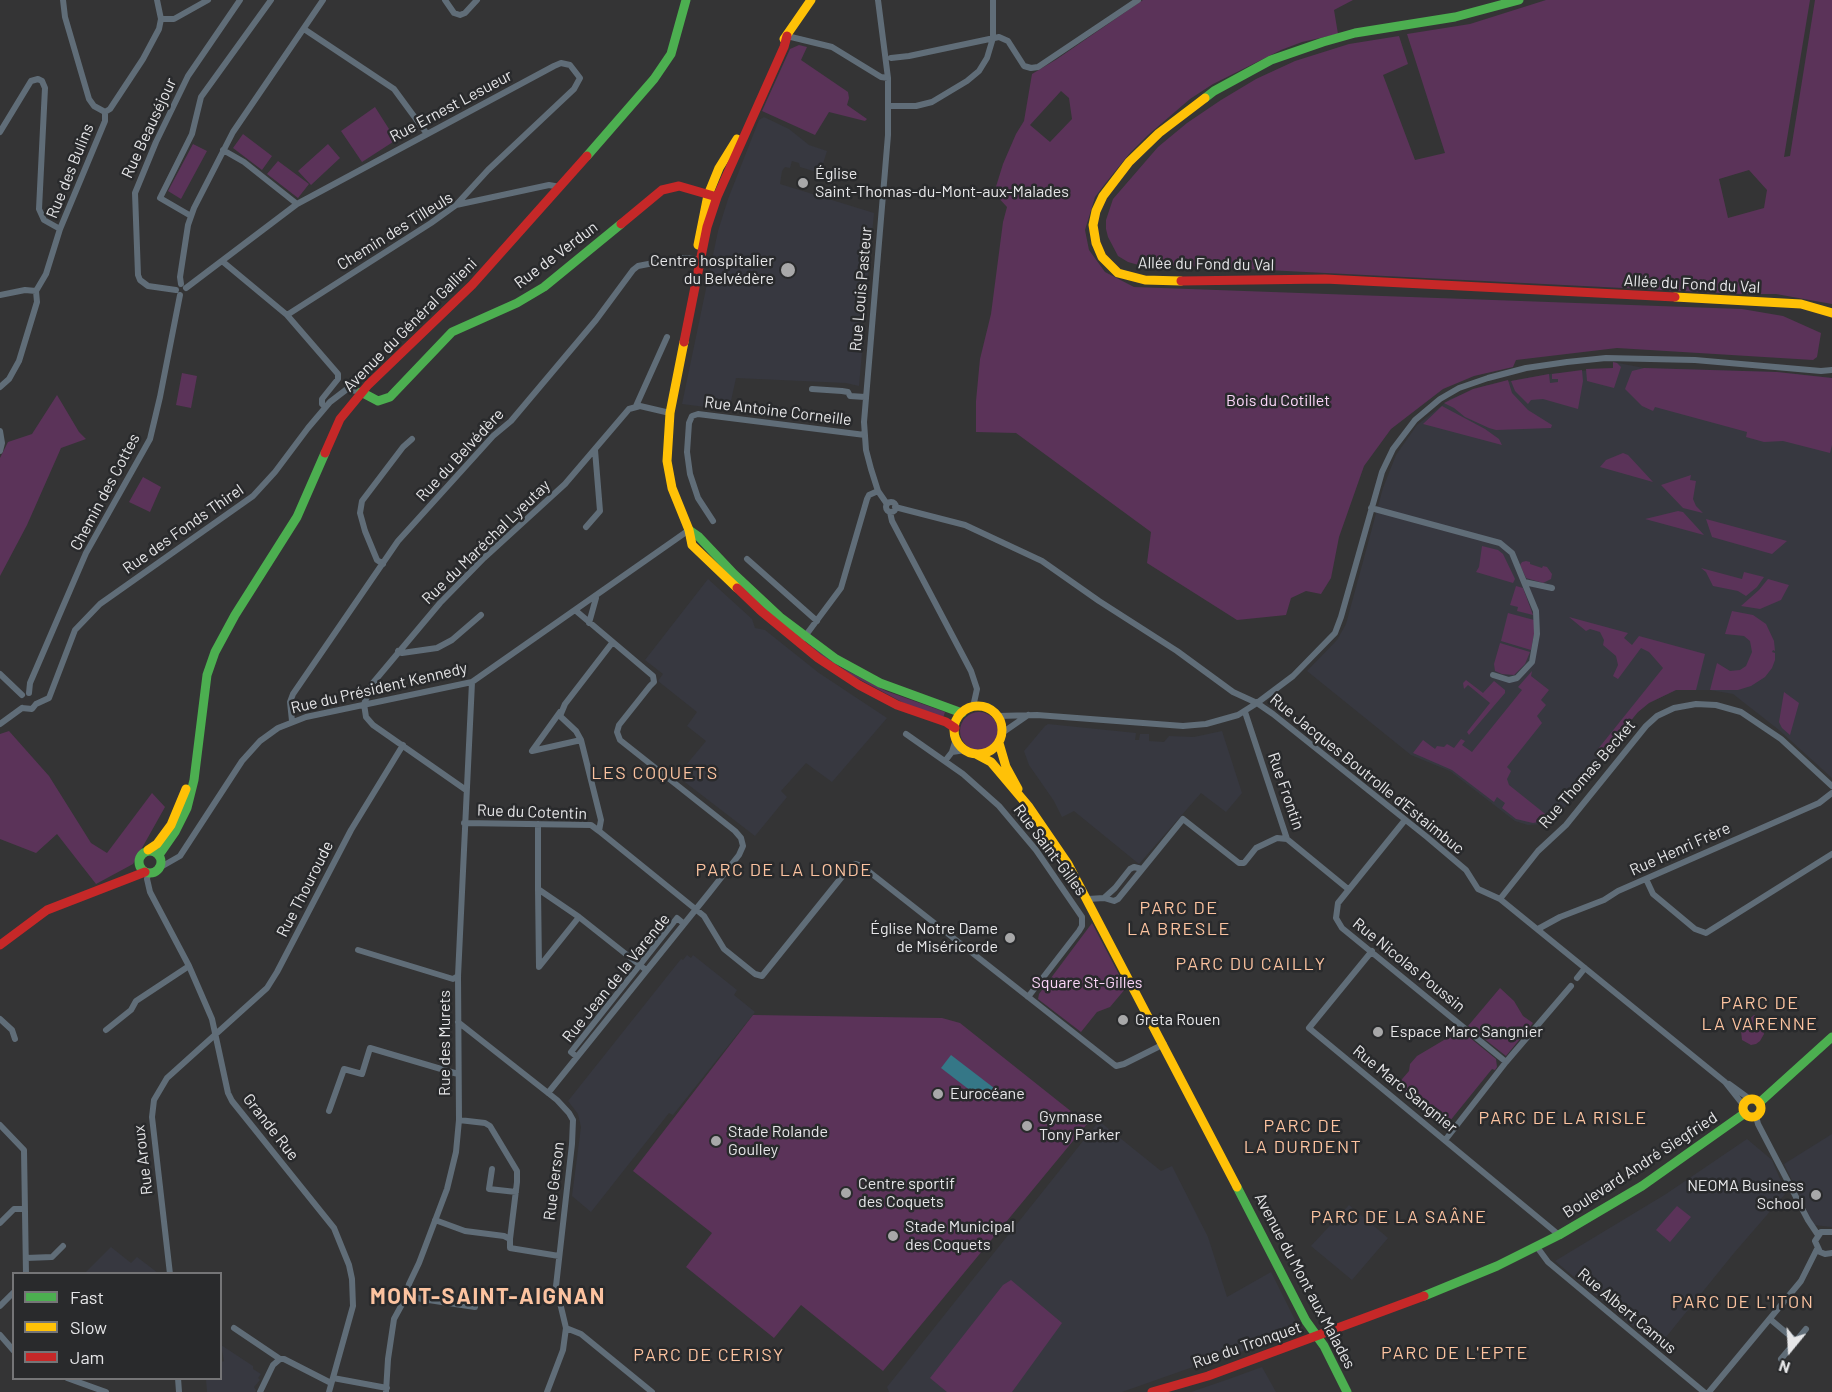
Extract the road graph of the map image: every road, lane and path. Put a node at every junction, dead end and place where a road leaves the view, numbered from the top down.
1 (63, 0) edge
2 (157, 0) edge
3 (208, 0) edge
4 (240, 0) edge
5 (271, 0) edge
6 (323, 0) edge
7 (445, 0) edge
8 (477, 0) edge
9 (686, 0) edge
10 (811, 0) edge
11 (878, 0) edge
12 (993, 0) edge
13 (1138, 0) edge
14 (1519, 0) edge
15 (161, 19) junction
16 (304, 29) junction
17 (787, 36) junction
18 (993, 38) junction
19 (891, 58) dead end
20 (888, 78) junction
21 (888, 106) junction
22 (105, 112) junction
23 (0, 132) edge
24 (427, 134) junction
25 (224, 150) junction
26 (560, 187) junction
27 (712, 196) junction
28 (297, 204) junction
29 (456, 205) junction
30 (191, 216) junction
31 (60, 230) junction
32 (696, 259) junction
33 (222, 261) junction
34 (697, 272) junction
35 (181, 289) junction
36 (36, 291) junction
37 (0, 295) edge
38 (1821, 308) junction
39 (1832, 312) edge
40 (287, 315) junction
41 (1832, 318) edge
42 (667, 337) dead end
43 (1832, 370) edge
44 (0, 387) edge
45 (812, 389) dead end
46 (361, 392) junction
47 (865, 397) junction
48 (636, 406) junction
49 (325, 407) junction
50 (670, 413) junction
51 (0, 431) edge
52 (865, 435) junction
53 (412, 439) dead end
54 (595, 450) junction
55 (0, 451) edge
56 (878, 491) junction
57 (1371, 508) junction
58 (893, 509) junction
59 (713, 521) dead end
60 (586, 527) dead end
61 (689, 530) junction
62 (747, 560) dead end
63 (382, 564) junction
64 (1524, 582) junction
65 (1552, 588) dead end
66 (596, 597) junction
67 (575, 610) junction
68 (481, 615) dead end
69 (817, 621) junction
70 (589, 623) junction
71 (802, 640) junction
72 (612, 643) junction
73 (398, 651) junction
74 (0, 674) edge
75 (1493, 675) dead end
76 (472, 682) junction
77 (26, 694) junction
78 (202, 702) junction
79 (1257, 703) junction
80 (36, 704) junction
81 (364, 704) junction
82 (973, 707) junction
83 (22, 708) junction
84 (561, 710) junction
85 (1245, 712) junction
86 (962, 713) junction
87 (1028, 715) junction
88 (997, 716) junction
89 (292, 721) junction
90 (0, 724) edge
91 (955, 728) junction
92 (906, 734) dead end
93 (1000, 738) junction
94 (956, 739) junction
95 (581, 740) junction
96 (403, 745) junction
97 (965, 750) junction
98 (952, 752) junction
99 (976, 754) junction
100 (945, 761) junction
101 (1832, 786) edge
102 (466, 790) junction
103 (1832, 793) edge
104 (1029, 807) junction
105 (1405, 820) junction
106 (464, 823) junction
107 (538, 824) junction
108 (599, 831) junction
109 (1287, 839) junction
110 (148, 850) junction
111 (1832, 854) edge
112 (162, 862) junction
113 (144, 870) junction
114 (1646, 879) junction
115 (538, 889) junction
116 (1348, 890) junction
117 (1500, 898) junction
118 (1088, 899) junction
119 (695, 910) junction
120 (579, 917) junction
121 (683, 923) junction
122 (1538, 929) junction
123 (0, 945) edge
124 (358, 950) dead end
125 (1372, 951) junction
126 (640, 965) junction
127 (189, 966) junction
128 (1585, 968) junction
129 (646, 970) junction
130 (458, 976) junction
131 (1577, 978) dead end
132 (1571, 986) dead end
133 (1028, 997) junction
134 (0, 1019) edge
135 (458, 1022) junction
136 (106, 1030) dead end
137 (216, 1033) junction
138 (1832, 1037) edge
139 (15, 1039) dead end
140 (1164, 1044) junction
141 (577, 1057) junction
142 (1506, 1062) junction
143 (458, 1074) junction
144 (548, 1093) junction
145 (1750, 1105) junction
146 (329, 1110) dead end
147 (1756, 1116) junction
148 (459, 1120) junction
149 (1, 1128) edge
150 (1446, 1140) junction
151 (492, 1169) dead end
152 (516, 1192) junction
153 (24, 1209) junction
154 (435, 1220) junction
155 (0, 1223) edge
156 (1832, 1232) edge
157 (1559, 1235) junction
158 (1818, 1235) junction
159 (510, 1239) junction
160 (63, 1246) dead end
161 (1537, 1247) junction
162 (1817, 1249) junction
163 (1832, 1252) edge
164 (559, 1256) junction
165 (26, 1258) junction
166 (26, 1272) edge
167 (170, 1272) edge
168 (12, 1294) edge
169 (406, 1294) junction
170 (0, 1306) edge
171 (475, 1307) dead end
172 (1770, 1319) junction
173 (234, 1328) dead end
174 (566, 1328) junction
175 (1806, 1329) dead end
176 (0, 1335) edge
177 (1317, 1336) junction
178 (1796, 1341) junction
179 (12, 1349) edge
180 (280, 1359) junction
181 (1781, 1359) dead end
182 (73, 1380) edge
183 (332, 1381) junction
184 (1186, 1382) junction
185 (387, 1390) edge
186 (106, 1392) edge
187 (260, 1392) edge
188 (329, 1392) edge
189 (547, 1392) edge
190 (652, 1392) edge
191 (1152, 1392) edge
192 (1171, 1392) edge
193 (1347, 1392) edge
194 (1706, 1392) edge

1 - 22 street
2 - 15 street
3 - 15 street
4 - 35 street, Rue Beauséjour
5 - 30 street
6 - 16 street, Chemin des Cottes
7 - 8 street
9 - 26 street, Avenue du Général Gallieni
10 - 17 street
11 - 20 street, Rue Louis Pasteur
12 - 18 street
13 - 18 street
14 - 38 street, Allée du Fond du Val
15 - 22 street, Rue des Bulins
16 - 24 street
16 - 25 street, Chemin des Cottes
17 - 20 street
17 - 27 street
17 - 27 street
18 - 19 street
18 - 21 street
20 - 21 street, Rue Louis Pasteur
21 - 47 street, Rue Louis Pasteur
22 - 31 street, Rue des Bulins
23 - 31 street
24 - 28 street, Rue Ernest Lesueur
24 - 29 street, Rue Ernest Lesueur
25 - 28 street
25 - 30 street, Chemin des Cottes
26 - 29 street, Chemin des Tilleuls
26 - 46 street, Avenue du Général Gallieni
27 - 32 street
27 - 34 street
27 - 46 street, Rue de Verdun
28 - 33 street, Rue Ernest Lesueur
29 - 40 street, Chemin des Tilleuls
30 - 35 street, Chemin des Cottes
31 - 36 street, Rue des Bulins
32 - 34 street
32 - 63 street, Rue du Belvédère
33 - 35 street, Rue Ernest Lesueur
33 - 40 street
34 - 50 street
35 - 77 street, Chemin des Cottes
36 - 37 street
36 - 44 street, Rue des Bulins
38 - 39 street, Allée du Fond du Val
38 - 41 street
40 - 49 street
42 - 48 street, Rue du Maréchal Lyeutay
43 - 57 street
45 - 47 street
46 - 49 street, Rue des Fonds Thirel
46 - 78 street, Avenue du Général Gallieni
47 - 52 street, Rue Louis Pasteur
48 - 50 street
48 - 54 street, Rue du Maréchal Lyeutay
49 - 80 street, Rue des Fonds Thirel
50 - 61 street
51 - 55 street
52 - 56 street, Rue Louis Pasteur
52 - 59 street, Rue Antoine Corneille
53 - 63 street
54 - 60 street
54 - 73 street, Rue du Maréchal Lyeutay
56 - 58 street, Rue Louis Pasteur
56 - 69 street
57 - 64 street
57 - 79 street
58 - 79 street, Rue Jacques Boutrolle d'Estaimbuc
58 - 82 street
61 - 66 street, Rue du Président Kennedy
61 - 71 street
62 - 69 street
63 - 89 street, Rue du Belvédère
64 - 65 street
64 - 75 street
66 - 67 street, Rue du Président Kennedy
66 - 70 street
67 - 70 street
67 - 76 street, Rue du Président Kennedy
68 - 73 street
69 - 71 street
70 - 72 street
71 - 86 street
71 - 91 street
72 - 84 street
72 - 119 street, Rue Jean de la Varende
73 - 81 street, Rue du Maréchal Lyeutay
74 - 77 street
76 - 81 street, Rue du Président Kennedy
76 - 102 street, Rue des Murets
77 - 80 street
77 - 83 street
78 - 110 street, Avenue du Général Gallieni
78 - 112 street, Avenue du Général Gallieni
79 - 85 street
79 - 105 street, Rue Jacques Boutrolle d'Estaimbuc
80 - 83 street
81 - 89 street, Rue du Président Kennedy
81 - 96 street
82 - 86 street
82 - 88 street
83 - 90 street
84 - 95 street
84 - 95 street
85 - 87 street
85 - 109 street, Rue Frontin
86 - 91 street
87 - 88 street
87 - 93 street
88 - 93 street
89 - 112 street, Rue du Président Kennedy
91 - 94 street
92 - 100 street, Rue Saint-Gilles
93 - 99 street
93 - 104 street, Avenue du Mont aux Malades
94 - 97 street
94 - 98 street
95 - 108 street
96 - 102 street
96 - 137 street, Rue Thouroude
97 - 98 street
97 - 99 street
98 - 100 street
99 - 104 street, Avenue du Mont aux Malades
100 - 133 street, Rue Saint-Gilles
101 - 117 street, Rue Thomas Becket
102 - 106 street, Rue des Murets
103 - 114 street, Rue Henri Frère
104 - 118 street, Avenue du Mont aux Malades
105 - 116 street, Rue Nicolas Poussin
105 - 117 street, Rue Jacques Boutrolle d'Estaimbuc
106 - 107 street, Rue du Cotentin
106 - 130 street, Rue des Murets
107 - 108 street, Rue du Cotentin
107 - 115 street
108 - 119 street
109 - 116 street, Rue Frontin
109 - 118 street
110 - 112 street
110 - 113 street, Avenue du Général Gallieni
111 - 114 street
112 - 113 street
113 - 123 street
113 - 127 street, Grande Rue
114 - 122 street, Rue Henri Frère
115 - 120 street
115 - 120 street
116 - 125 street, Rue Nicolas Poussin
117 - 122 street, Rue Jacques Boutrolle d'Estaimbuc
118 - 140 street, Avenue du Mont aux Malades
119 - 121 street, Rue Jean de la Varende
119 - 133 street
120 - 126 street
121 - 126 street, Rue Jean de la Varende
121 - 129 street, Rue Jean de la Varende
122 - 128 street, Rue Jacques Boutrolle d'Estaimbuc
124 - 130 street
125 - 142 street, Rue Nicolas Poussin
125 - 150 street, Rue Marc Sangnier
126 - 129 street
126 - 141 street, Rue Jean de la Varende
127 - 136 street
127 - 137 street, Grande Rue
128 - 131 street
128 - 145 street, Rue Jacques Boutrolle d'Estaimbuc
129 - 141 street, Rue Jean de la Varende
130 - 135 street, Rue des Murets
132 - 142 street
133 - 140 street
134 - 139 street
135 - 143 street, Rue des Murets
135 - 144 street, Rue Gerson
137 - 167 street, Rue Aroux
137 - 183 street, Grande Rue
138 - 145 street, Boulevard André Siegfried
140 - 177 street, Avenue du Mont aux Malades
141 - 144 street, Rue Jean de la Varende
142 - 150 street
143 - 146 street
143 - 148 street, Rue des Murets
144 - 164 street, Rue Gerson
145 - 147 street
145 - 147 street
145 - 157 street, Boulevard André Siegfried
147 - 158 street
148 - 152 street
148 - 154 street, Rue des Murets
149 - 153 street
150 - 157 street, Rue Marc Sangnier
151 - 152 street
152 - 159 street
153 - 155 street
153 - 165 street
154 - 159 street
154 - 169 street, Rue des Murets
156 - 158 street
157 - 161 street, Boulevard André Siegfried
158 - 162 street
159 - 164 street
160 - 165 street
161 - 177 street, Boulevard André Siegfried
161 - 194 street, Rue Albert Camus
162 - 163 street
162 - 172 street
164 - 174 street, Rue Gerson
165 - 166 street
168 - 170 street
169 - 171 street
169 - 185 street, Rue des Murets
172 - 178 street
172 - 194 street
173 - 180 street
174 - 189 street, Rue Gerson
174 - 190 street
175 - 178 street
176 - 179 street
177 - 184 street, Rue du Tronquet
177 - 193 street, Avenue du Mont aux Malades
178 - 181 street
180 - 183 street
180 - 187 street
182 - 186 street
183 - 185 street
183 - 188 street, Grande Rue
184 - 191 street, Rue du Tronquet
184 - 192 street, Rue du Tronquet

